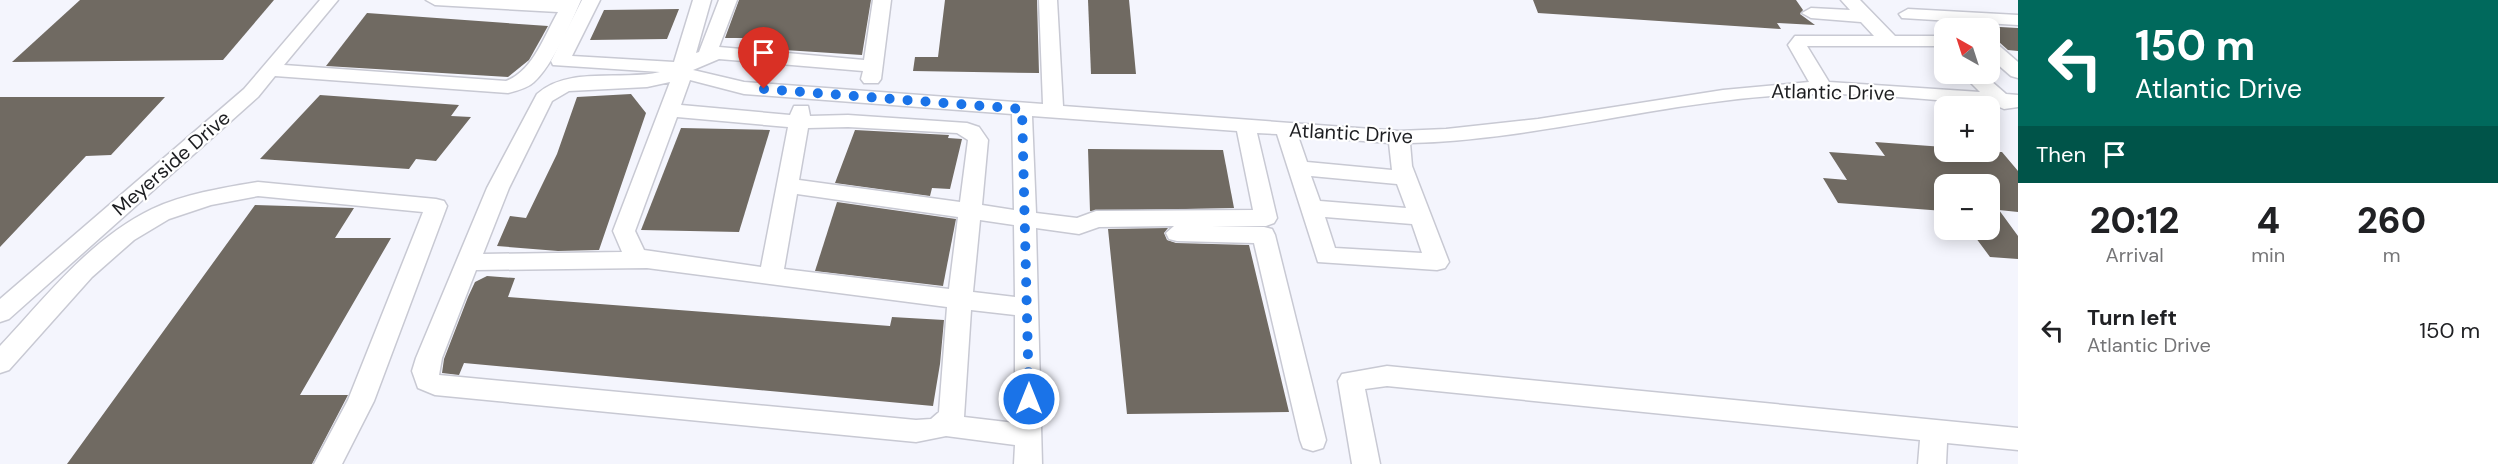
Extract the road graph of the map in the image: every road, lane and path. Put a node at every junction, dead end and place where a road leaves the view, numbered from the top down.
1 (329, 0) edge
2 (435, 0) edge
3 (591, 0) edge
4 (702, 0) edge
5 (728, 0) edge
6 (882, 0) edge
7 (1048, 0) edge
8 (1850, 0) edge
9 (1893, 0) edge
10 (570, 4) edge
11 (1811, 13) dead end
12 (1908, 14) junction
13 (1867, 17) junction
14 (1934, 18) edge
15 (2018, 20) edge
16 (2000, 21) edge
17 (1934, 38) edge
18 (1890, 41) junction
19 (1934, 44) edge
20 (707, 55) junction
21 (2000, 56) edge
22 (873, 66) junction
23 (272, 70) junction
24 (683, 70) junction
25 (2018, 72) edge
26 (1986, 84) edge
27 (1822, 87) junction
28 (805, 92) junction
29 (868, 98) junction
30 (2009, 100) edge
31 (1022, 109) junction
32 (669, 110) junction
33 (1053, 112) junction
34 (2018, 117) edge
35 (799, 122) junction
36 (1246, 127) junction
37 (1286, 130) junction
38 (1399, 137) junction
39 (1299, 168) junction
40 (1405, 178) junction
41 (788, 186) junction
42 (1312, 208) junction
43 (970, 213) junction
44 (1420, 217) junction
45 (1025, 221) junction
46 (1079, 226) junction
47 (646, 260) junction
48 (468, 262) junction
49 (771, 276) junction
50 (960, 300) junction
51 (1028, 308) junction
52 (0, 313) edge
53 (0, 363) edge
54 (945, 425) junction
55 (1934, 430) junction
56 (1028, 436) junction
57 (2018, 439) edge
58 (1313, 440) dead end
59 (328, 464) edge
60 (1028, 464) edge
61 (1366, 464) edge
62 (1932, 464) edge

1 - 23 street, Meyerside Drive
2 - 10 street
3 - 24 street, Atlantic Drive
4 - 24 street
5 - 20 street
6 - 22 street
7 - 33 street
8 - 13 street
9 - 12 street
10 - 23 street
11 - 13 street
12 - 14 street
12 - 17 street
13 - 18 street
15 - 16 street
18 - 19 street
18 - 27 street
20 - 22 street
20 - 24 street
21 - 25 street
22 - 29 street
23 - 52 street, Meyerside Drive
24 - 28 street, Atlantic Drive
24 - 32 street
24 - 48 street
26 - 30 street
27 - 30 street, Atlantic Drive
27 - 38 street, Atlantic Drive
28 - 29 street, Atlantic Drive
28 - 35 street
29 - 31 street, Atlantic Drive
30 - 34 street
31 - 33 street, Atlantic Drive
31 - 45 street
32 - 35 street
32 - 47 street
33 - 36 street, Atlantic Drive
35 - 41 street
35 - 43 street
36 - 37 street, Atlantic Drive
36 - 46 street
37 - 38 street, Atlantic Drive
37 - 39 street
38 - 40 street
39 - 40 street
39 - 42 street
40 - 44 street
41 - 43 street
41 - 49 street
42 - 44 street
42 - 44 street
43 - 45 street
43 - 50 street
45 - 46 street
45 - 51 street
46 - 58 street
47 - 48 street
47 - 49 street
48 - 54 street
49 - 50 street
50 - 51 street
50 - 54 street
51 - 56 street
53 - 59 street
54 - 56 street
55 - 57 street
55 - 61 street
55 - 62 street
56 - 60 street

